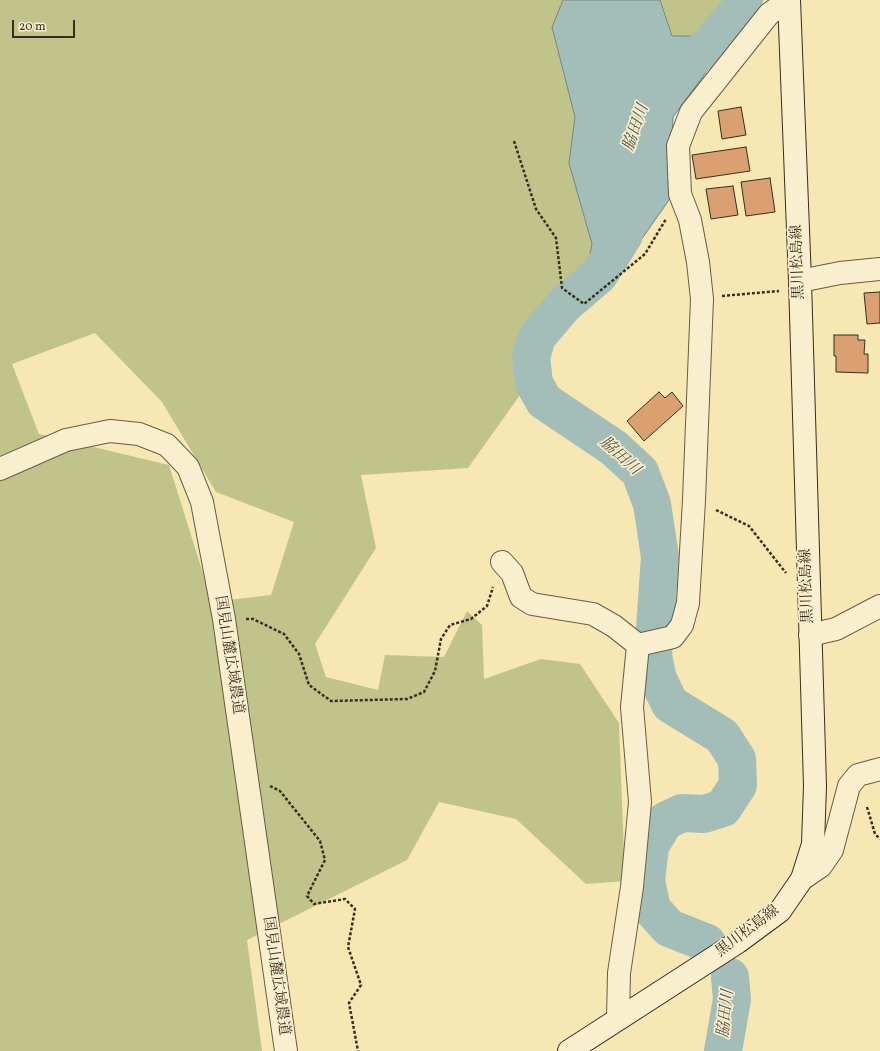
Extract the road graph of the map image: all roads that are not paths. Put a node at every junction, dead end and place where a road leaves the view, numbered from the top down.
1 (789, 0) edge
2 (880, 269) edge
3 (800, 281) junction
4 (0, 468) edge
5 (502, 562) road end
6 (880, 606) edge
7 (810, 635) junction
8 (638, 645) junction
9 (880, 770) edge
10 (802, 879) junction
11 (618, 1019) junction
12 (286, 1051) edge
13 (569, 1051) edge

1 - 3 street, 黒川松島線
1 - 8 street
2 - 3 street
3 - 7 street, 黒川松島線
4 - 12 street, 国見山麓広域農道
5 - 8 street
6 - 7 street
7 - 10 street, 黒川松島線
8 - 11 street
9 - 10 street
10 - 11 street, 黒川松島線
11 - 13 street, 黒川松島線

